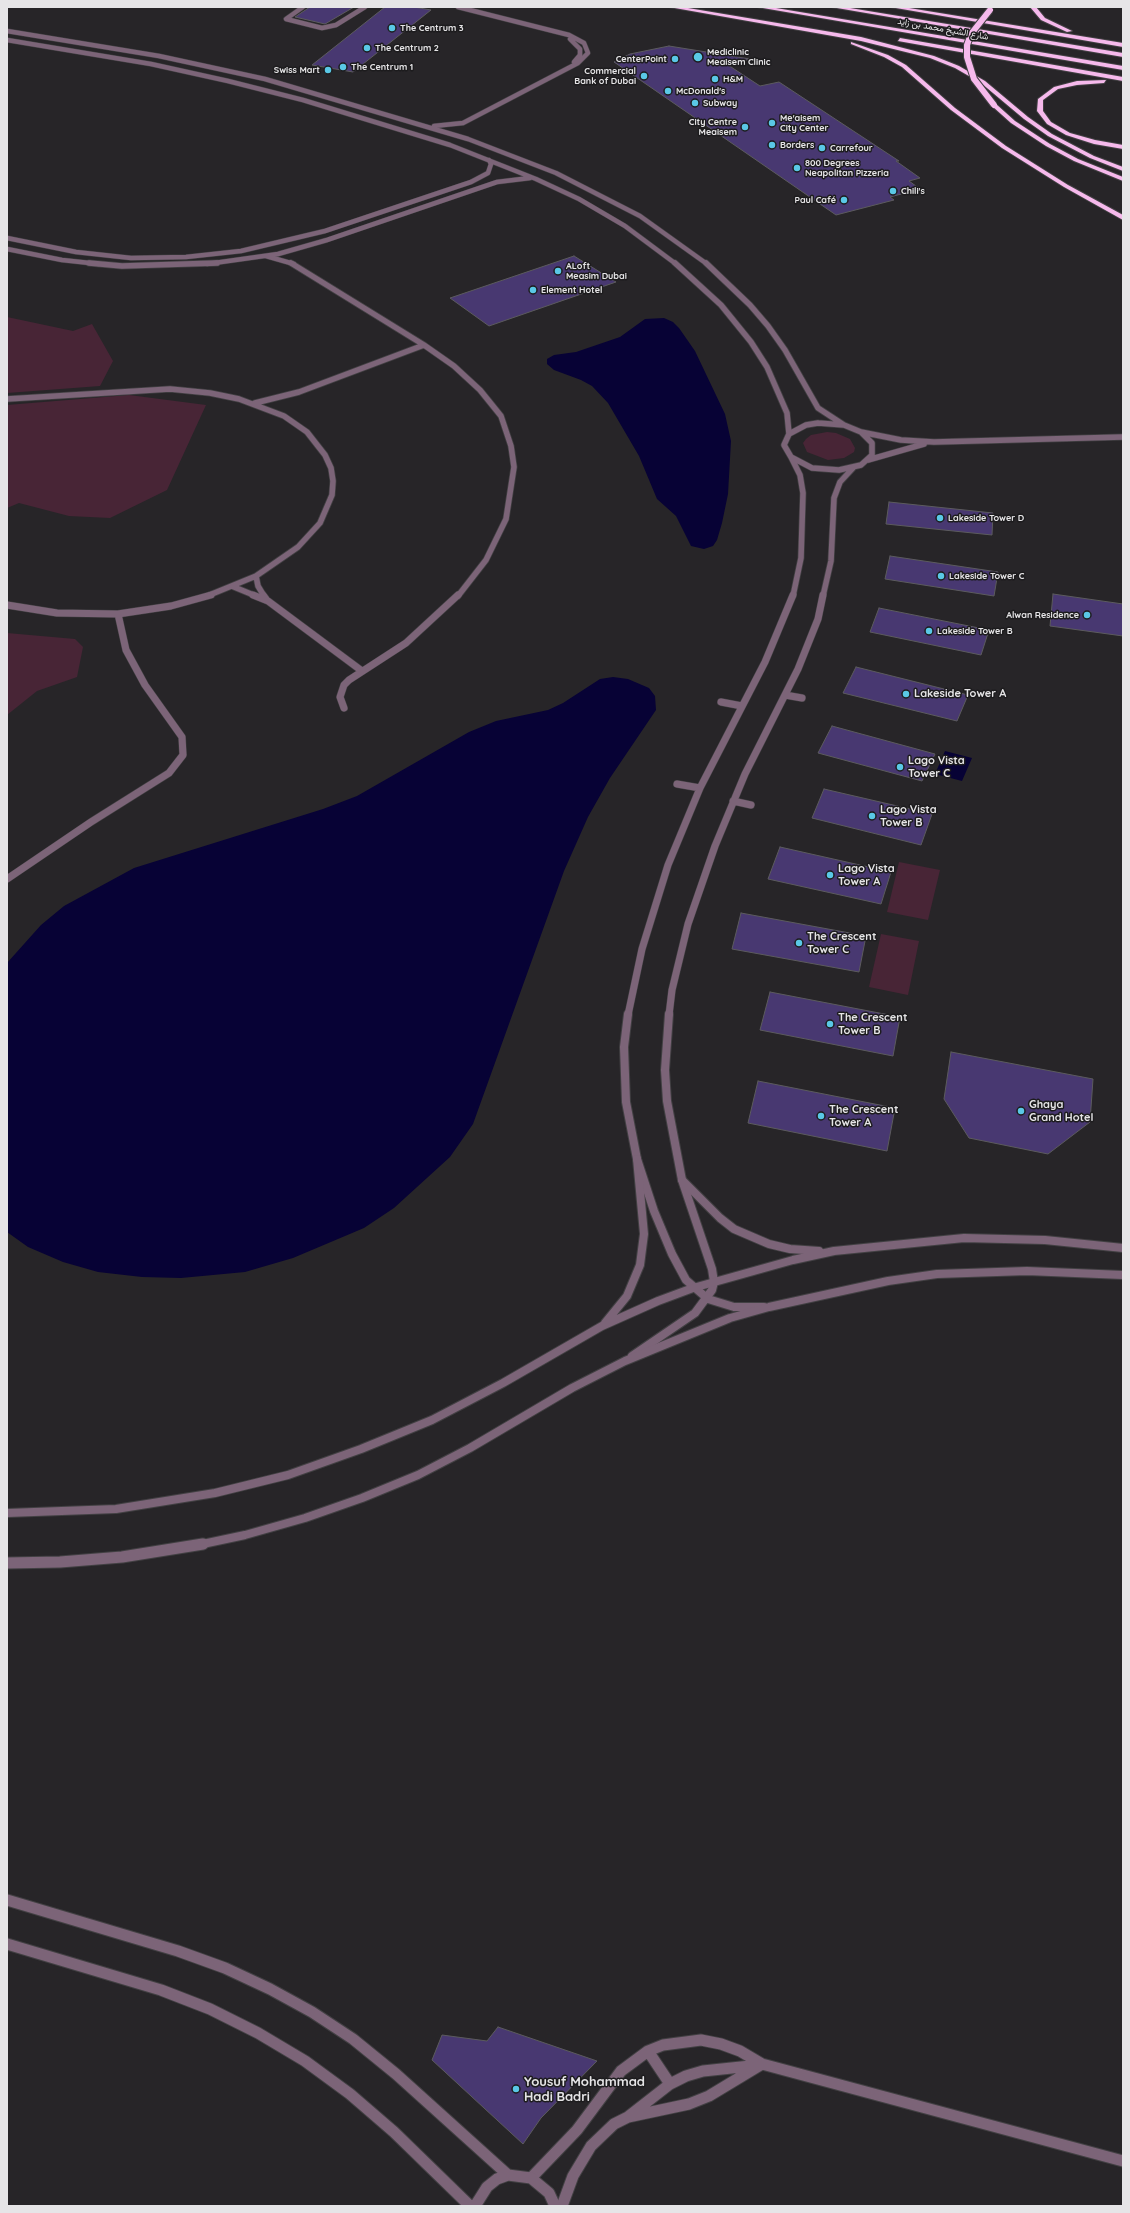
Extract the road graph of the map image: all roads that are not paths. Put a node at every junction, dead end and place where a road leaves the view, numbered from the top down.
1 (303, 7) edge
2 (365, 7) edge
3 (458, 7) edge
4 (672, 7) edge
5 (705, 7) edge
6 (760, 7) edge
7 (834, 7) edge
8 (893, 7) edge
9 (1033, 7) edge
10 (992, 8) edge
11 (760, 21) junction
12 (547, 29) junction
13 (7, 31) edge
14 (7, 40) edge
15 (1123, 42) edge
16 (1123, 45) edge
17 (1123, 55) edge
18 (1123, 68) edge
19 (566, 69) junction
20 (1123, 79) edge
21 (1123, 82) edge
22 (463, 123) junction
23 (427, 126) junction
24 (468, 139) junction
25 (1123, 147) edge
26 (489, 160) junction
27 (1123, 169) edge
28 (536, 179) junction
29 (1123, 179) edge
30 (1123, 218) edge
31 (7, 238) edge
32 (302, 248) junction
33 (7, 249) edge
34 (266, 256) junction
35 (298, 266) junction
36 (424, 345) junction
37 (299, 392) junction
38 (7, 399) edge
39 (253, 403) junction
40 (270, 410) junction
41 (844, 425) junction
42 (861, 432) junction
43 (789, 434) junction
44 (1123, 436) edge
45 (934, 442) junction
46 (791, 457) junction
47 (867, 461) junction
48 (852, 468) junction
49 (256, 576) junction
50 (234, 586) junction
51 (268, 602) junction
52 (7, 605) edge
53 (118, 614) junction
54 (362, 671) junction
55 (785, 695) junction
56 (802, 698) dead end
57 (721, 702) dead end
58 (742, 706) junction
59 (344, 708) dead end
60 (677, 784) dead end
61 (700, 788) junction
62 (733, 801) junction
63 (751, 805) dead end
64 (7, 879) edge
65 (637, 1159) junction
66 (682, 1180) junction
67 (1123, 1248) edge
68 (834, 1251) junction
69 (1123, 1275) edge
70 (714, 1282) junction
71 (693, 1288) junction
72 (708, 1299) junction
73 (769, 1307) junction
74 (602, 1326) junction
75 (625, 1360) junction
76 (7, 1513) edge
77 (7, 1563) edge
78 (7, 1900) edge
79 (7, 1944) edge
80 (648, 2051) junction
81 (762, 2064) junction
82 (670, 2084) junction
83 (628, 2117) junction
84 (1123, 2161) edge
85 (508, 2175) junction
86 (531, 2178) junction
87 (470, 2206) edge
88 (475, 2206) edge
89 (555, 2206) edge
90 (562, 2206) edge

1 - 2 street
3 - 12 street
4 - 11 highway
5 - 20 highway
6 - 18 highway, شارع الشيخ محمد بن زايد
7 - 17 highway, شارع الشيخ محمد بن زايد
8 - 16 highway
9 - 15 highway
10 - 29 highway, bridge
11 - 27 highway
11 - 30 highway
12 - 19 street
12 - 19 street
13 - 23 street
14 - 26 street
19 - 22 street
21 - 25 highway
22 - 23 street
22 - 24 street
23 - 24 street
24 - 41 street
26 - 28 street
26 - 31 street
28 - 32 street
28 - 43 street
32 - 34 street
32 - 35 street
33 - 34 street
34 - 35 street
35 - 36 street
36 - 37 street
36 - 54 street
37 - 39 street
37 - 40 street
38 - 39 street
39 - 40 street
40 - 49 street
41 - 42 street
41 - 43 street
42 - 45 street
42 - 47 street
43 - 46 street
44 - 45 street
45 - 47 street
46 - 48 street
46 - 58 street
47 - 48 street
48 - 55 street
49 - 50 street
49 - 51 street
50 - 51 street
50 - 53 street
51 - 54 street
52 - 53 street
53 - 64 street
54 - 59 street
55 - 56 street
55 - 62 street
57 - 58 street
58 - 61 street
60 - 61 street
61 - 65 street
62 - 63 street
62 - 66 street
65 - 71 street
65 - 74 street
66 - 68 street
66 - 70 street
67 - 68 street
68 - 70 street
69 - 73 street
70 - 71 street
70 - 72 street
71 - 72 street
71 - 74 street
72 - 73 street
72 - 75 street
73 - 75 street
74 - 76 street
75 - 77 street
78 - 85 street
79 - 87 street
80 - 81 street
80 - 82 street
80 - 86 street
81 - 82 street
81 - 83 street
81 - 84 street
82 - 83 street
83 - 90 street
85 - 86 street
85 - 88 street
86 - 89 street

